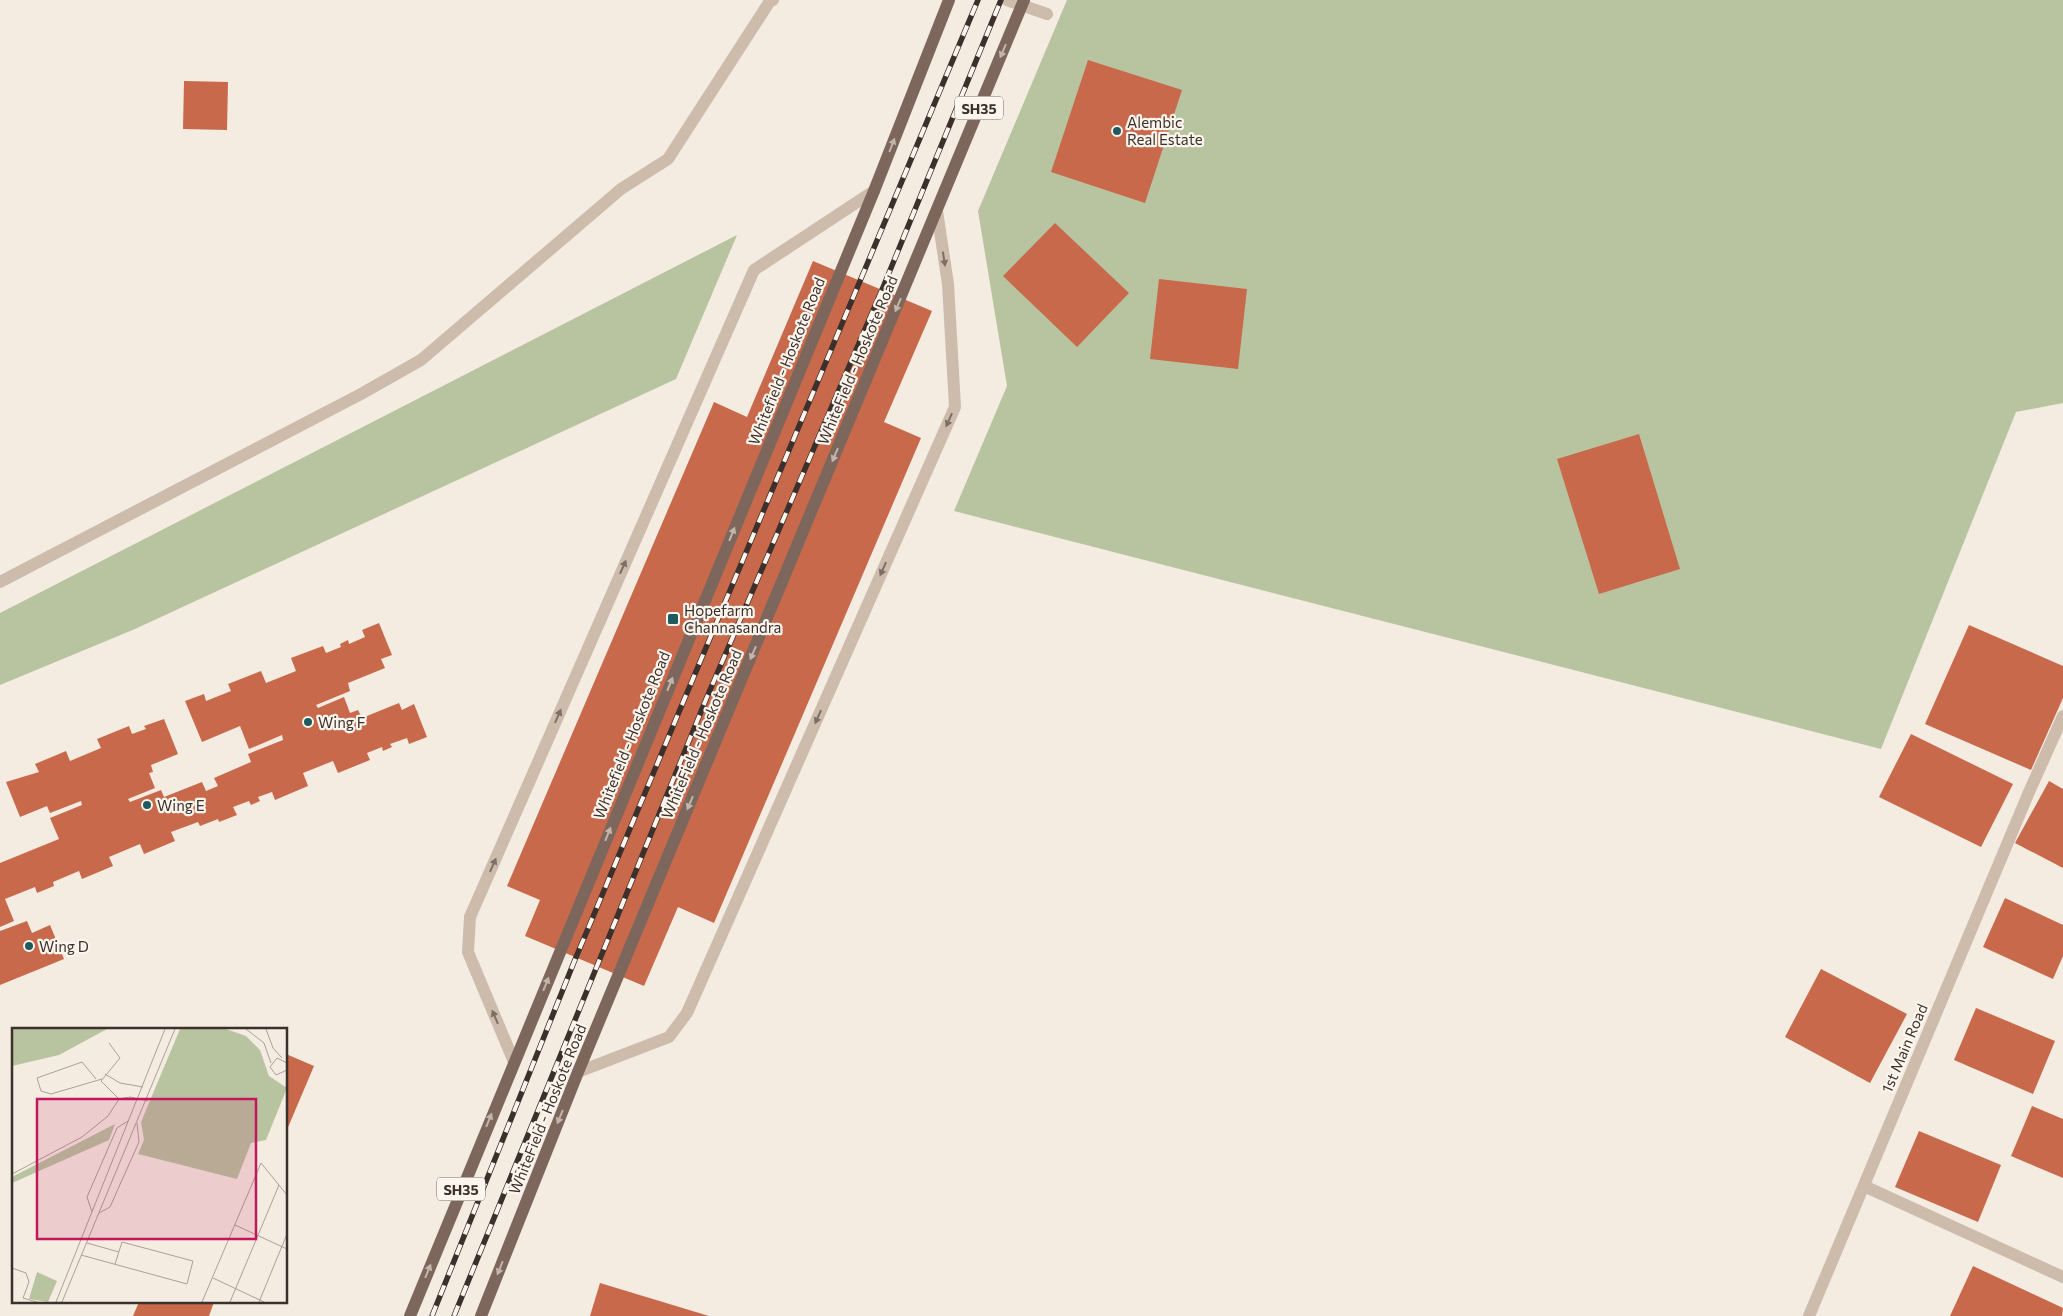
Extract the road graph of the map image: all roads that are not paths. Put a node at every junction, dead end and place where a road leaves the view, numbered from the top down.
1 (771, 0) edge
2 (949, 0) edge
3 (1007, 0) edge
4 (1023, 3) edge
5 (1047, 14) dead end
6 (874, 190) junction
7 (937, 211) junction
8 (0, 582) edge
9 (2063, 716) edge
10 (514, 1062) junction
11 (578, 1072) junction
12 (1864, 1186) junction
13 (2063, 1277) edge
14 (410, 1316) edge
15 (481, 1316) edge
16 (1809, 1316) edge

1 - 8 street
6 -> 2 main road, Whitefield - Hoskote Road / SH35
3 - 4 street
4 - 5 street
4 -> 7 main road, WhiteField - Hoskote Road / SH35
10 -> 6 main road, Whitefield - Hoskote Road / SH35
10 -> 6 street
7 -> 11 main road, WhiteField - Hoskote Road / SH35
7 -> 11 street
9 - 12 street, 1st Main Road
14 -> 10 main road, Whitefield - Hoskote Road / SH35
11 -> 15 main road, WhiteField - Hoskote Road / SH35
12 - 13 street
12 - 16 street, 1st Main Road

